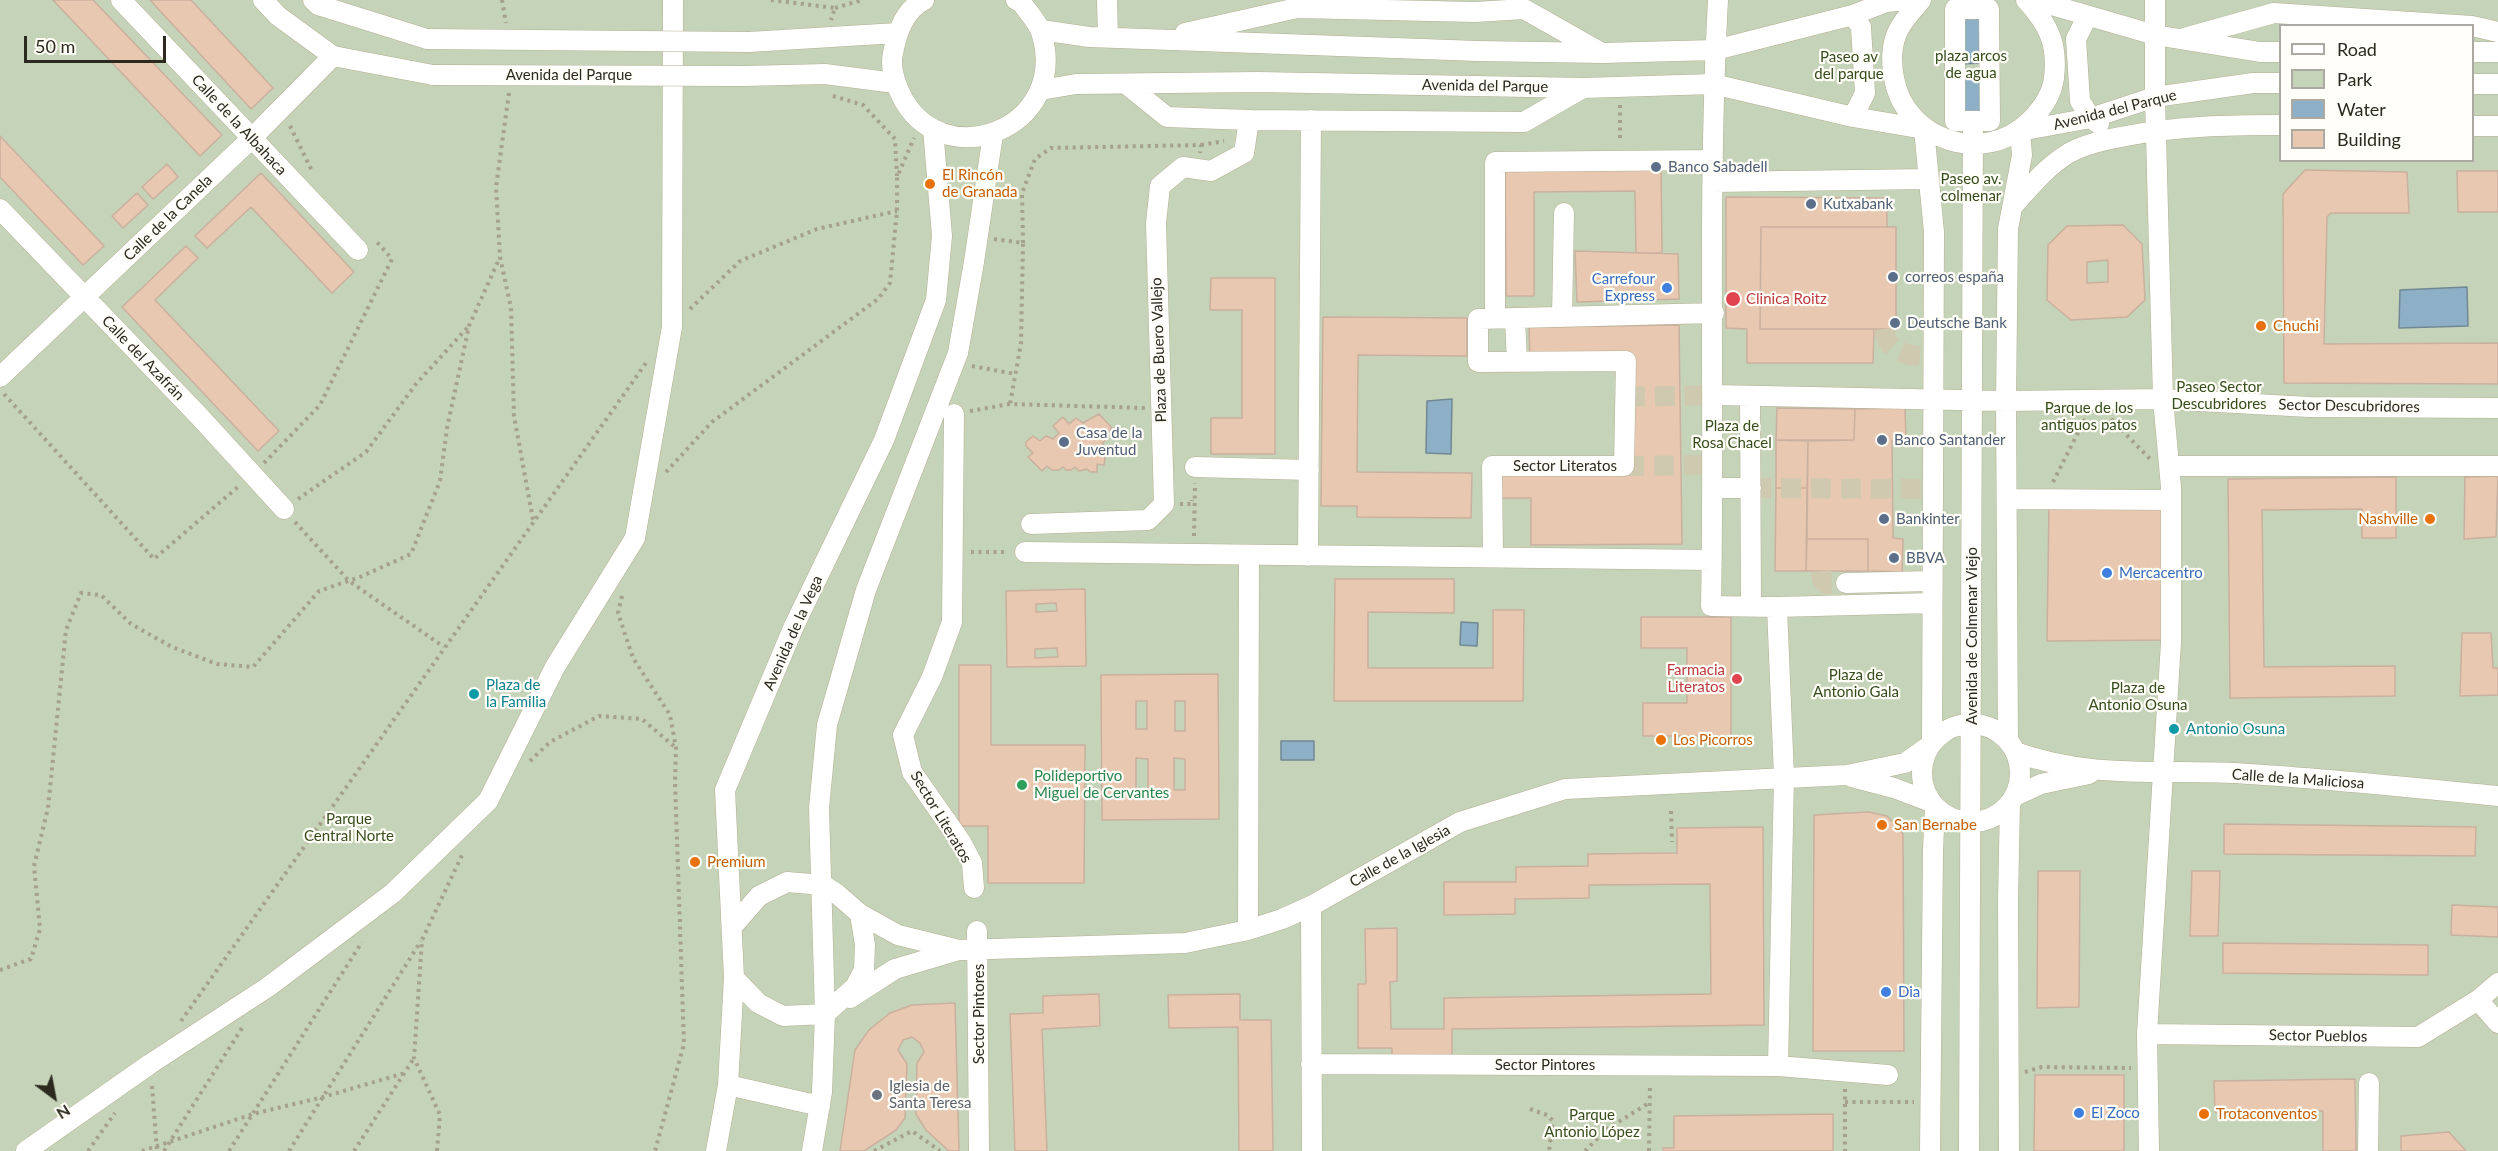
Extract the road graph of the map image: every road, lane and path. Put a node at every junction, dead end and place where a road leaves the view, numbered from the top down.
1 (121, 0) edge
2 (263, 0) edge
3 (313, 0) edge
4 (502, 0) edge
5 (673, 0) edge
6 (862, 0) edge
7 (1107, 0) edge
8 (1718, 0) edge
9 (1905, 0) edge
10 (1921, 0) edge
11 (2026, 0) edge
12 (2034, 0) edge
13 (2156, 0) edge
14 (920, 1) edge
15 (1019, 1) edge
16 (1975, 4) edge
17 (1475, 6) edge
18 (835, 8) dead end
19 (1854, 15) junction
20 (2087, 16) junction
21 (507, 24) dead end
22 (2442, 24) edge
23 (2474, 26) edge
24 (1041, 30) junction
25 (2498, 32) edge
26 (897, 33) junction
27 (2155, 35) junction
28 (1108, 38) junction
29 (1156, 39) junction
30 (2181, 39) junction
31 (1715, 50) junction
32 (2279, 52) edge
33 (2474, 52) edge
34 (2498, 52) edge
35 (1602, 53) junction
36 (333, 56) junction
37 (895, 83) junction
38 (2279, 83) edge
39 (1126, 84) junction
40 (1713, 84) junction
41 (2474, 84) edge
42 (2498, 84) edge
43 (1620, 87) junction
44 (1584, 88) junction
45 (1041, 90) junction
46 (509, 91) dead end
47 (2155, 97) junction
48 (281, 109) junction
49 (1853, 117) junction
50 (2091, 118) junction
51 (1249, 120) junction
52 (1311, 120) junction
53 (1973, 121) junction
54 (927, 125) junction
55 (2279, 125) edge
56 (2474, 126) edge
57 (2498, 126) edge
58 (1924, 129) junction
59 (2157, 130) junction
60 (2020, 131) junction
61 (993, 134) junction
62 (252, 138) junction
63 (2118, 138) junction
64 (1973, 145) junction
65 (1713, 160) junction
66 (1620, 161) junction
67 (1198, 170) junction
68 (314, 175) dead end
69 (1929, 179) junction
70 (1713, 182) junction
71 (2011, 208) junction
72 (0, 209) edge
73 (897, 211) junction
74 (1563, 213) dead end
75 (978, 237) junction
76 (363, 242) joint
77 (1023, 243) junction
78 (500, 256) junction
79 (85, 297) junction
80 (1714, 313) junction
81 (1562, 317) junction
82 (1496, 318) junction
83 (1515, 318) junction
84 (469, 326) junction
85 (672, 327) junction
86 (651, 356) dead end
87 (954, 362) junction
88 (1517, 362) junction
89 (1015, 374) junction
90 (0, 377) edge
91 (0, 389) edge
92 (1714, 395) junction
93 (1750, 396) junction
94 (1933, 399) junction
95 (2163, 399) junction
96 (1972, 400) junction
97 (2094, 400) junction
98 (2006, 401) junction
99 (1010, 404) junction
100 (2498, 408) edge
101 (1131, 409) dead end
102 (954, 414) joint
103 (2498, 466) edge
104 (1195, 467) joint
105 (1309, 470) junction
106 (253, 474) junction
107 (661, 477) dead end
108 (2170, 482) junction
109 (1713, 488) junction
110 (1751, 488) junction
111 (2007, 499) junction
112 (2044, 499) junction
113 (284, 508) junction
114 (533, 521) junction
115 (1031, 524) dead end
116 (952, 552) junction
117 (1025, 552) joint
118 (1193, 554) junction
119 (1250, 555) junction
120 (1308, 556) junction
121 (1492, 557) junction
122 (1712, 560) junction
123 (349, 581) junction
124 (1932, 581) junction
125 (1846, 583) tunnel mouth
126 (623, 592) dead end
127 (1932, 603) junction
128 (1751, 606) junction
129 (1777, 607) junction
130 (444, 647) junction
131 (1971, 724) junction
132 (1932, 744) junction
133 (2011, 747) junction
134 (676, 748) junction
135 (527, 764) dead end
136 (2098, 772) junction
137 (2162, 773) junction
138 (1847, 775) junction
139 (1784, 777) junction
140 (2498, 796) edge
141 (2012, 799) junction
142 (1933, 805) junction
143 (1671, 811) dead end
144 (1971, 823) junction
145 (1672, 842) dead end
146 (468, 844) dead end
147 (823, 885) junction
148 (974, 888) dead end
149 (1311, 906) junction
150 (860, 914) junction
151 (732, 927) junction
152 (1248, 930) junction
153 (368, 933) dead end
154 (422, 940) junction
155 (978, 940) junction
156 (959, 950) junction
157 (0, 970) edge
158 (734, 978) junction
159 (2498, 983) edge
160 (2478, 1000) junction
161 (825, 1014) junction
162 (2498, 1023) edge
163 (243, 1026) dead end
164 (176, 1028) dead end
165 (2147, 1034) junction
166 (414, 1058) junction
167 (150, 1064) junction
168 (1311, 1064) junction
169 (1650, 1065) junction
170 (1778, 1066) junction
171 (2147, 1068) junction
172 (1845, 1071) junction
173 (405, 1072) junction
174 (1888, 1075) dead end
175 (2009, 1078) junction
176 (2369, 1083) dead end
177 (728, 1085) junction
178 (323, 1097) junction
179 (1845, 1102) junction
180 (1930, 1102) junction
181 (1650, 1103) junction
182 (820, 1106) junction
183 (1530, 1109) dead end
184 (116, 1112) dead end
185 (253, 1114) junction
186 (170, 1142) junction
187 (157, 1149) edge
188 (26, 1151) edge
189 (88, 1151) edge
190 (142, 1151) edge
191 (164, 1151) edge
192 (229, 1151) edge
193 (288, 1151) edge
194 (354, 1151) edge
195 (437, 1151) edge
196 (655, 1151) edge
197 (716, 1151) edge
198 (812, 1151) edge
199 (874, 1151) edge
200 (940, 1151) edge
201 (979, 1151) edge
202 (1312, 1151) edge
203 (1550, 1151) edge
204 (1585, 1151) edge
205 (1649, 1151) edge
206 (1845, 1151) edge
207 (1930, 1151) edge
208 (1969, 1151) edge
209 (2009, 1151) edge
210 (2149, 1151) edge
211 (2368, 1151) edge

1 - 62 street, Calle de la Albahaca
2 - 36 street, Avenida del Parque
3 - 26 street, bridge
4 - 21 path
5 - 85 street
6 - 18 path
7 - 28 street
8 - 31 street
9 - 19 street
10 - 58 street
11 - 60 street
12 - 20 street
13 - 27 street
14 - 26 street
15 - 24 street
16 - 53 street
16 - 53 street
17 - 29 street
17 - 35 street
19 - 31 street
19 - 49 street
20 - 27 street
20 - 50 street
22 - 30 street
23 - 25 street
24 - 28 street
24 - 45 street
26 - 37 street
27 - 30 street
27 - 47 street
28 - 29 street
29 - 35 street
30 - 32 street
31 - 35 street
31 - 40 street
33 - 34 street
36 - 37 street, Avenida del Parque, bridge
36 - 48 street, Calle de la Canela
37 - 54 street
38 - 47 street, Avenida del Parque
39 - 44 street, Avenida del Parque
39 - 45 street, Avenida del Parque
39 - 51 street
40 - 43 street, Avenida del Parque
40 - 49 street, Avenida del Parque
40 - 65 street
41 - 42 street
43 - 44 street, Avenida del Parque
43 - 66 path
44 - 52 street
45 - 61 street
46 - 78 path
47 - 50 street, Avenida del Parque
47 - 59 street
48 - 62 street, Calle de la Canela
48 - 68 path
49 - 58 street, Avenida del Parque
50 - 60 street, Avenida del Parque
50 - 63 street
51 - 52 street
51 - 67 street, Plaza de Buero Vallejo
52 - 105 street
53 - 64 street, Avenida de Colmenar Viejo
54 - 61 street
54 - 73 path
54 - 151 street, Avenida de la Vega
55 - 59 street
56 - 57 street
58 - 64 street
58 - 69 street
59 - 63 street
59 - 95 street
60 - 64 street
60 - 71 street
61 - 75 street
62 - 76 street, Calle de la Albahaca
62 - 79 street, Calle de la Canela
63 - 71 street
64 - 96 street, Avenida de Colmenar Viejo
65 - 66 street
65 - 70 street
66 - 82 street
67 - 77 path
67 - 115 street, Plaza de Buero Vallejo
69 - 70 street
69 - 94 street
70 - 80 street
71 - 98 street
72 - 79 street, Calle del Azafrán
73 - 85 path
73 - 107 path
74 - 81 street
75 - 77 path
75 - 87 street
76 - 106 path
77 - 89 path
78 - 84 path
78 - 114 path
79 - 90 street, Calle de la Canela
79 - 106 street, Calle del Azafrán
80 - 81 street
80 - 92 street
81 - 83 street
82 - 83 street
82 - 88 street, Sector Literatos
83 - 88 street
84 - 113 path
84 - 123 path
85 - 167 street
86 - 114 path
87 - 89 path
87 - 147 street
88 - 121 street, Sector Literatos
89 - 99 path
91 - 106 path
92 - 93 street
92 - 109 street
93 - 94 street
93 - 110 street
94 - 96 street
94 - 124 street
95 - 97 street, Sector Descubridores
95 - 100 street, Sector Descubridores
95 - 108 street
96 - 98 street, Sector Descubridores
96 - 131 street, Avenida de Colmenar Viejo
97 - 98 street, Sector Descubridores
97 - 108 path
97 - 112 path
98 - 111 street
99 - 101 path
99 - 102 path
102 - 116 street, Sector Literatos
103 - 108 street
104 - 105 street
104 - 118 path
105 - 120 street
106 - 113 street, Calle del Azafrán
108 - 112 street
108 - 137 street
109 - 110 street
109 - 122 street
110 - 128 street
111 - 112 street
111 - 133 street
113 - 123 path
114 - 130 path
116 - 117 path
116 - 148 street, Sector Literatos
117 - 118 street
118 - 119 street
119 - 120 street
119 - 152 street
120 - 121 street
121 - 122 street
122 - 128 street
123 - 130 path
123 - 157 path
124 - 125 street
124 - 127 street
126 - 134 path
127 - 129 street
127 - 132 street
128 - 129 street
129 - 139 street
130 - 164 path
131 - 132 street, Calle de la Iglesia
131 - 133 street, Calle de la Maliciosa
131 - 144 street, Avenida de Colmenar Viejo
132 - 138 street, Calle de la Iglesia
132 - 142 street
133 - 136 street, Calle de la Maliciosa
133 - 141 street
134 - 135 path
134 - 196 path
136 - 137 street, Calle de la Maliciosa
136 - 141 street, Calle de la Maliciosa
137 - 140 street, Calle de la Maliciosa
137 - 165 street
138 - 139 street, Calle de la Iglesia
138 - 142 street, Calle de la Iglesia
139 - 149 street, Calle de la Iglesia
139 - 170 street
141 - 144 street, Calle de la Maliciosa
141 - 175 street
142 - 144 street, Calle de la Iglesia
142 - 180 street
143 - 145 path
144 - 208 street, Avenida de Colmenar Viejo
146 - 154 path
147 - 150 street, Calle de la Iglesia
147 - 151 street
147 - 161 street
149 - 152 street, Calle de la Iglesia
149 - 168 street
150 - 156 street, Calle de la Iglesia
150 - 161 street
151 - 158 street, Avenida de la Vega
152 - 155 street, Calle de la Iglesia
153 - 185 path
154 - 166 path
154 - 178 path
155 - 156 street, Calle de la Iglesia
155 - 201 street, Sector Pintores
156 - 161 street, Calle de la Iglesia
158 - 161 street
158 - 177 street, Avenida de la Vega
159 - 160 street, Sector Pueblos
160 - 162 street
160 - 165 street, Sector Pueblos
161 - 182 street
163 - 186 path
165 - 171 street
166 - 173 path
166 - 195 path
167 - 187 path
167 - 188 street
168 - 169 street, Sector Pintores
168 - 202 street
169 - 170 street, Sector Pintores
169 - 181 path
170 - 172 street, Sector Pintores
171 - 175 path
171 - 210 street
172 - 174 street, Sector Pintores
172 - 179 path
173 - 178 path
173 - 194 path
175 - 209 street
176 - 211 street
177 - 182 street
177 - 197 street, Avenida de la Vega
178 - 185 path
178 - 193 path
179 - 180 path
179 - 206 path
180 - 207 street
181 - 204 path
181 - 205 path
182 - 198 street
183 - 203 path
184 - 189 path
185 - 186 path
185 - 192 path
186 - 187 path
186 - 191 path
187 - 190 path
199 - 200 path

